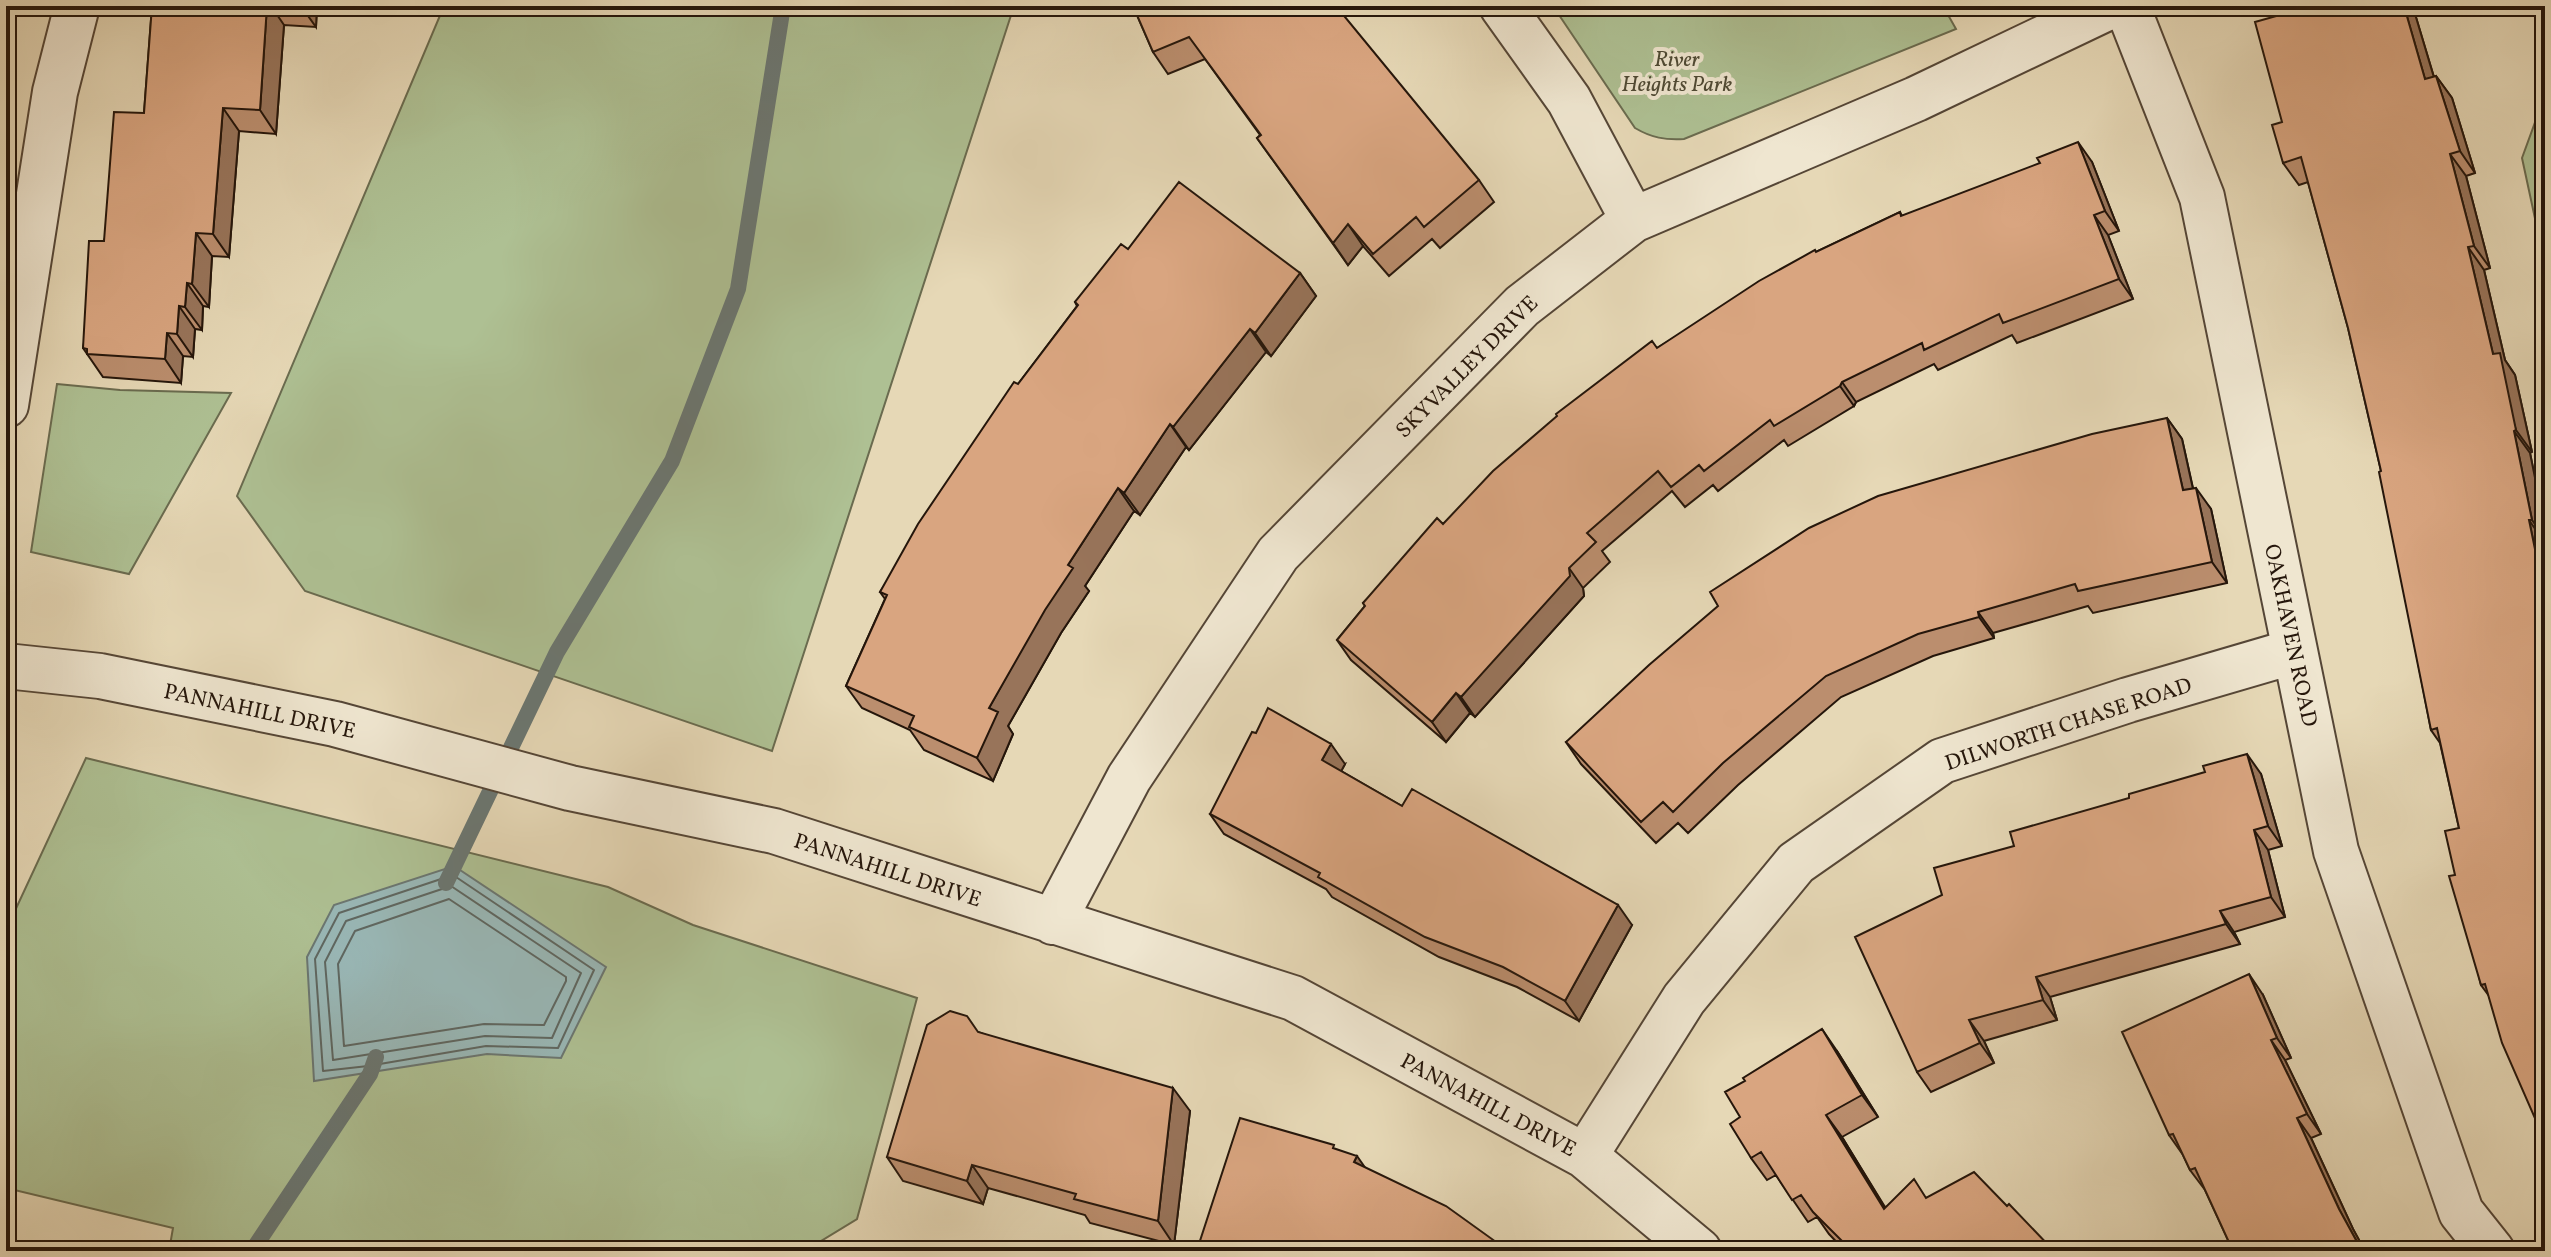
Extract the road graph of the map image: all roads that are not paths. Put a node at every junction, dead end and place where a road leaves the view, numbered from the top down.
1 (77, 6) edge
2 (1502, 6) edge
3 (2111, 6) edge
4 (2127, 6) edge
5 (1633, 220) junction
6 (6, 405) edge
7 (2295, 651) junction
8 (6, 666) edge
9 (1053, 922) junction
10 (1585, 1156) junction
11 (1699, 1251) edge
12 (2492, 1251) edge

1 - 6 street
2 - 5 street
3 - 5 street, SKYVALLEY DRIVE
4 - 7 street, OAKHAVEN ROAD
5 - 9 street, SKYVALLEY DRIVE
7 - 10 street, DILWORTH CHASE ROAD
7 - 12 street, OAKHAVEN ROAD
8 - 9 street, PANNAHILL DRIVE
9 - 10 street, PANNAHILL DRIVE
10 - 11 street, PANNAHILL DRIVE

